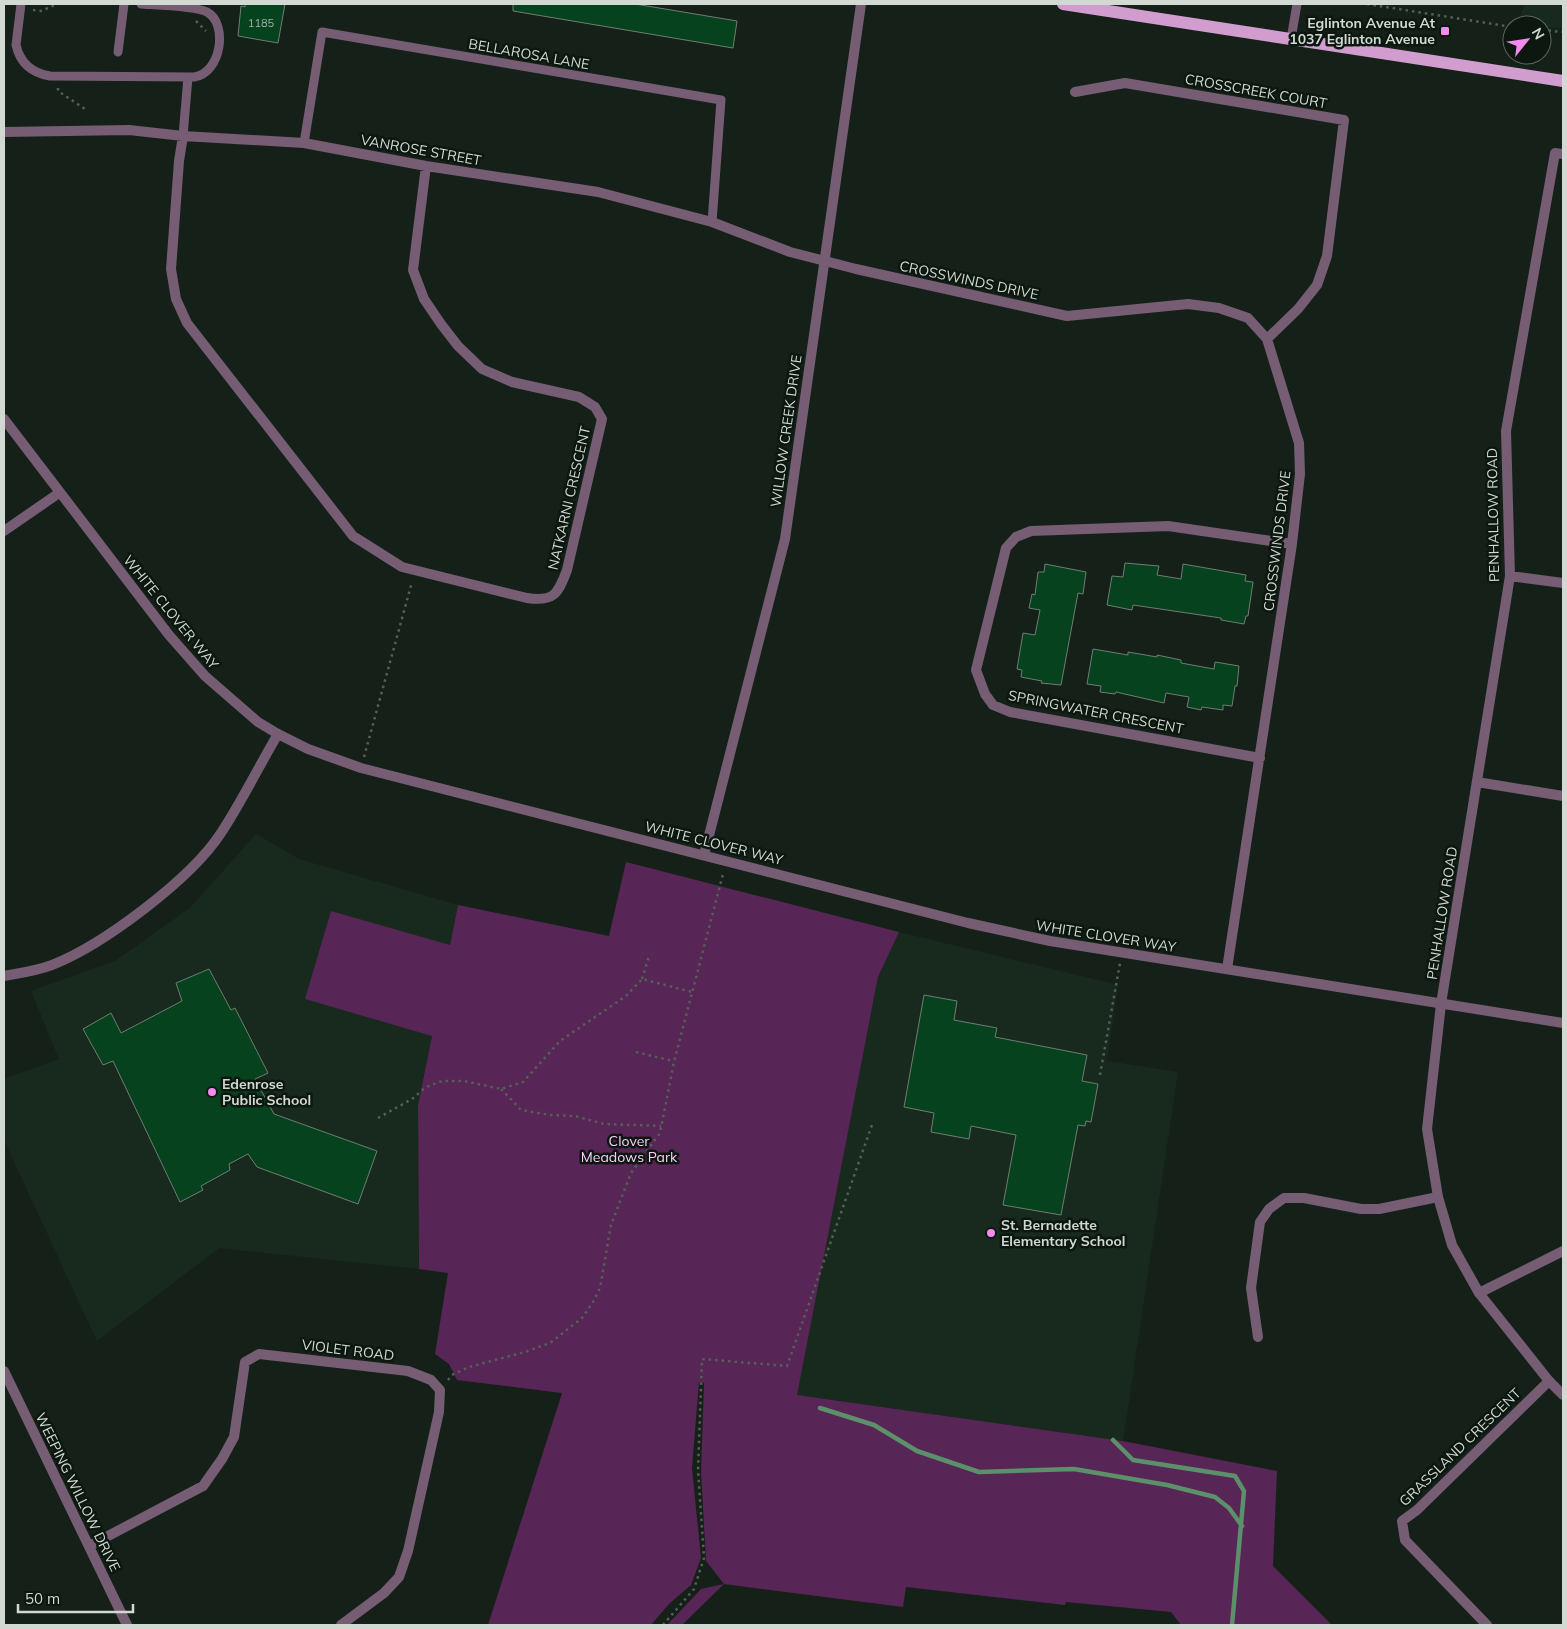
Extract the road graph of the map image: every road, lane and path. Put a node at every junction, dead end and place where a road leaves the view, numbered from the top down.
1 (57, 4) edge
2 (124, 4) edge
3 (140, 4) edge
4 (861, 4) edge
5 (1063, 4) edge
6 (1297, 4) edge
7 (1367, 4) edge
8 (21, 6) edge
9 (1502, 25) edge
10 (1291, 39) junction
11 (118, 52) dead end
12 (188, 77) junction
13 (1563, 81) edge
14 (58, 85) dead end
15 (1075, 92) dead end
16 (85, 110) dead end
17 (4, 132) edge
18 (183, 136) junction
19 (304, 143) junction
20 (1563, 154) edge
21 (426, 166) junction
22 (712, 222) junction
23 (824, 261) junction
24 (1268, 339) junction
25 (4, 419) edge
26 (59, 493) junction
27 (4, 532) edge
28 (1292, 544) junction
29 (415, 571) junction
30 (1510, 576) junction
31 (1563, 583) edge
32 (278, 734) junction
33 (1260, 758) junction
34 (361, 768) junction
35 (1477, 782) junction
36 (1563, 796) edge
37 (704, 855) junction
38 (726, 860) junction
39 (1122, 953) junction
40 (649, 956) dead end
41 (1227, 969) junction
42 (4, 976) edge
43 (642, 979) junction
44 (692, 992) junction
45 (1441, 1004) junction
46 (1563, 1023) edge
47 (636, 1052) dead end
48 (674, 1062) junction
49 (1100, 1075) dead end
50 (500, 1089) junction
51 (378, 1118) dead end
52 (872, 1122) dead end
53 (661, 1126) junction
54 (1438, 1197) junction
55 (1563, 1251) edge
56 (1479, 1293) junction
57 (1258, 1337) dead end
58 (4, 1370) edge
59 (1549, 1381) junction
60 (440, 1390) junction
61 (1563, 1395) edge
62 (89, 1546) junction
63 (127, 1625) edge
64 (341, 1625) edge
65 (663, 1625) edge
66 (1487, 1625) edge

1 - 8 path
2 - 11 lane
3 - 12 lane
4 - 23 street, WILLOW CREEK DRIVE
5 - 10 main road
6 - 10 lane
7 - 9 path
8 - 12 lane
10 - 13 main road
12 - 18 lane
14 - 16 path
15 - 24 street, CROSSCREEK COURT
17 - 18 street, VANROSE STREET
18 - 19 street, VANROSE STREET
18 - 29 street, NATKARNI CRESCENT
19 - 21 street, VANROSE STREET
19 - 22 lane, BELLAROSA LANE
20 - 30 street, PENHALLOW ROAD
21 - 22 street, VANROSE STREET
21 - 29 street, NATKARNI CRESCENT
22 - 23 street, VANROSE STREET
23 - 24 street, CROSSWINDS DRIVE
23 - 37 street, WILLOW CREEK DRIVE
24 - 28 street, CROSSWINDS DRIVE
25 - 26 street, WHITE CLOVER WAY
26 - 27 street
26 - 32 street, WHITE CLOVER WAY
28 - 33 street, CROSSWINDS DRIVE
28 - 33 street, SPRINGWATER CRESCENT
29 - 34 path
30 - 31 street
30 - 35 street, PENHALLOW ROAD
32 - 34 street, WHITE CLOVER WAY
32 - 42 street
33 - 41 street, CROSSWINDS DRIVE
34 - 37 street, WHITE CLOVER WAY
35 - 36 street
35 - 45 street, PENHALLOW ROAD
37 - 38 street, WHITE CLOVER WAY
38 - 39 street, WHITE CLOVER WAY
38 - 44 path
39 - 41 street, WHITE CLOVER WAY
39 - 49 path
40 - 43 path
41 - 45 street, WHITE CLOVER WAY
43 - 44 path
43 - 50 path
44 - 48 path
45 - 46 street, WHITE CLOVER WAY
45 - 54 street, PENHALLOW ROAD
47 - 48 path
48 - 53 path
50 - 51 path
50 - 53 path
52 - 65 path
53 - 60 path
54 - 56 street, PENHALLOW ROAD
54 - 57 street
55 - 56 street
56 - 59 street, PENHALLOW ROAD
58 - 62 street, WEEPING WILLOW DRIVE
59 - 61 street, PENHALLOW ROAD
59 - 66 street, GRASSLAND CRESCENT
60 - 62 street, VIOLET ROAD
60 - 64 street
62 - 63 street, WEEPING WILLOW DRIVE

